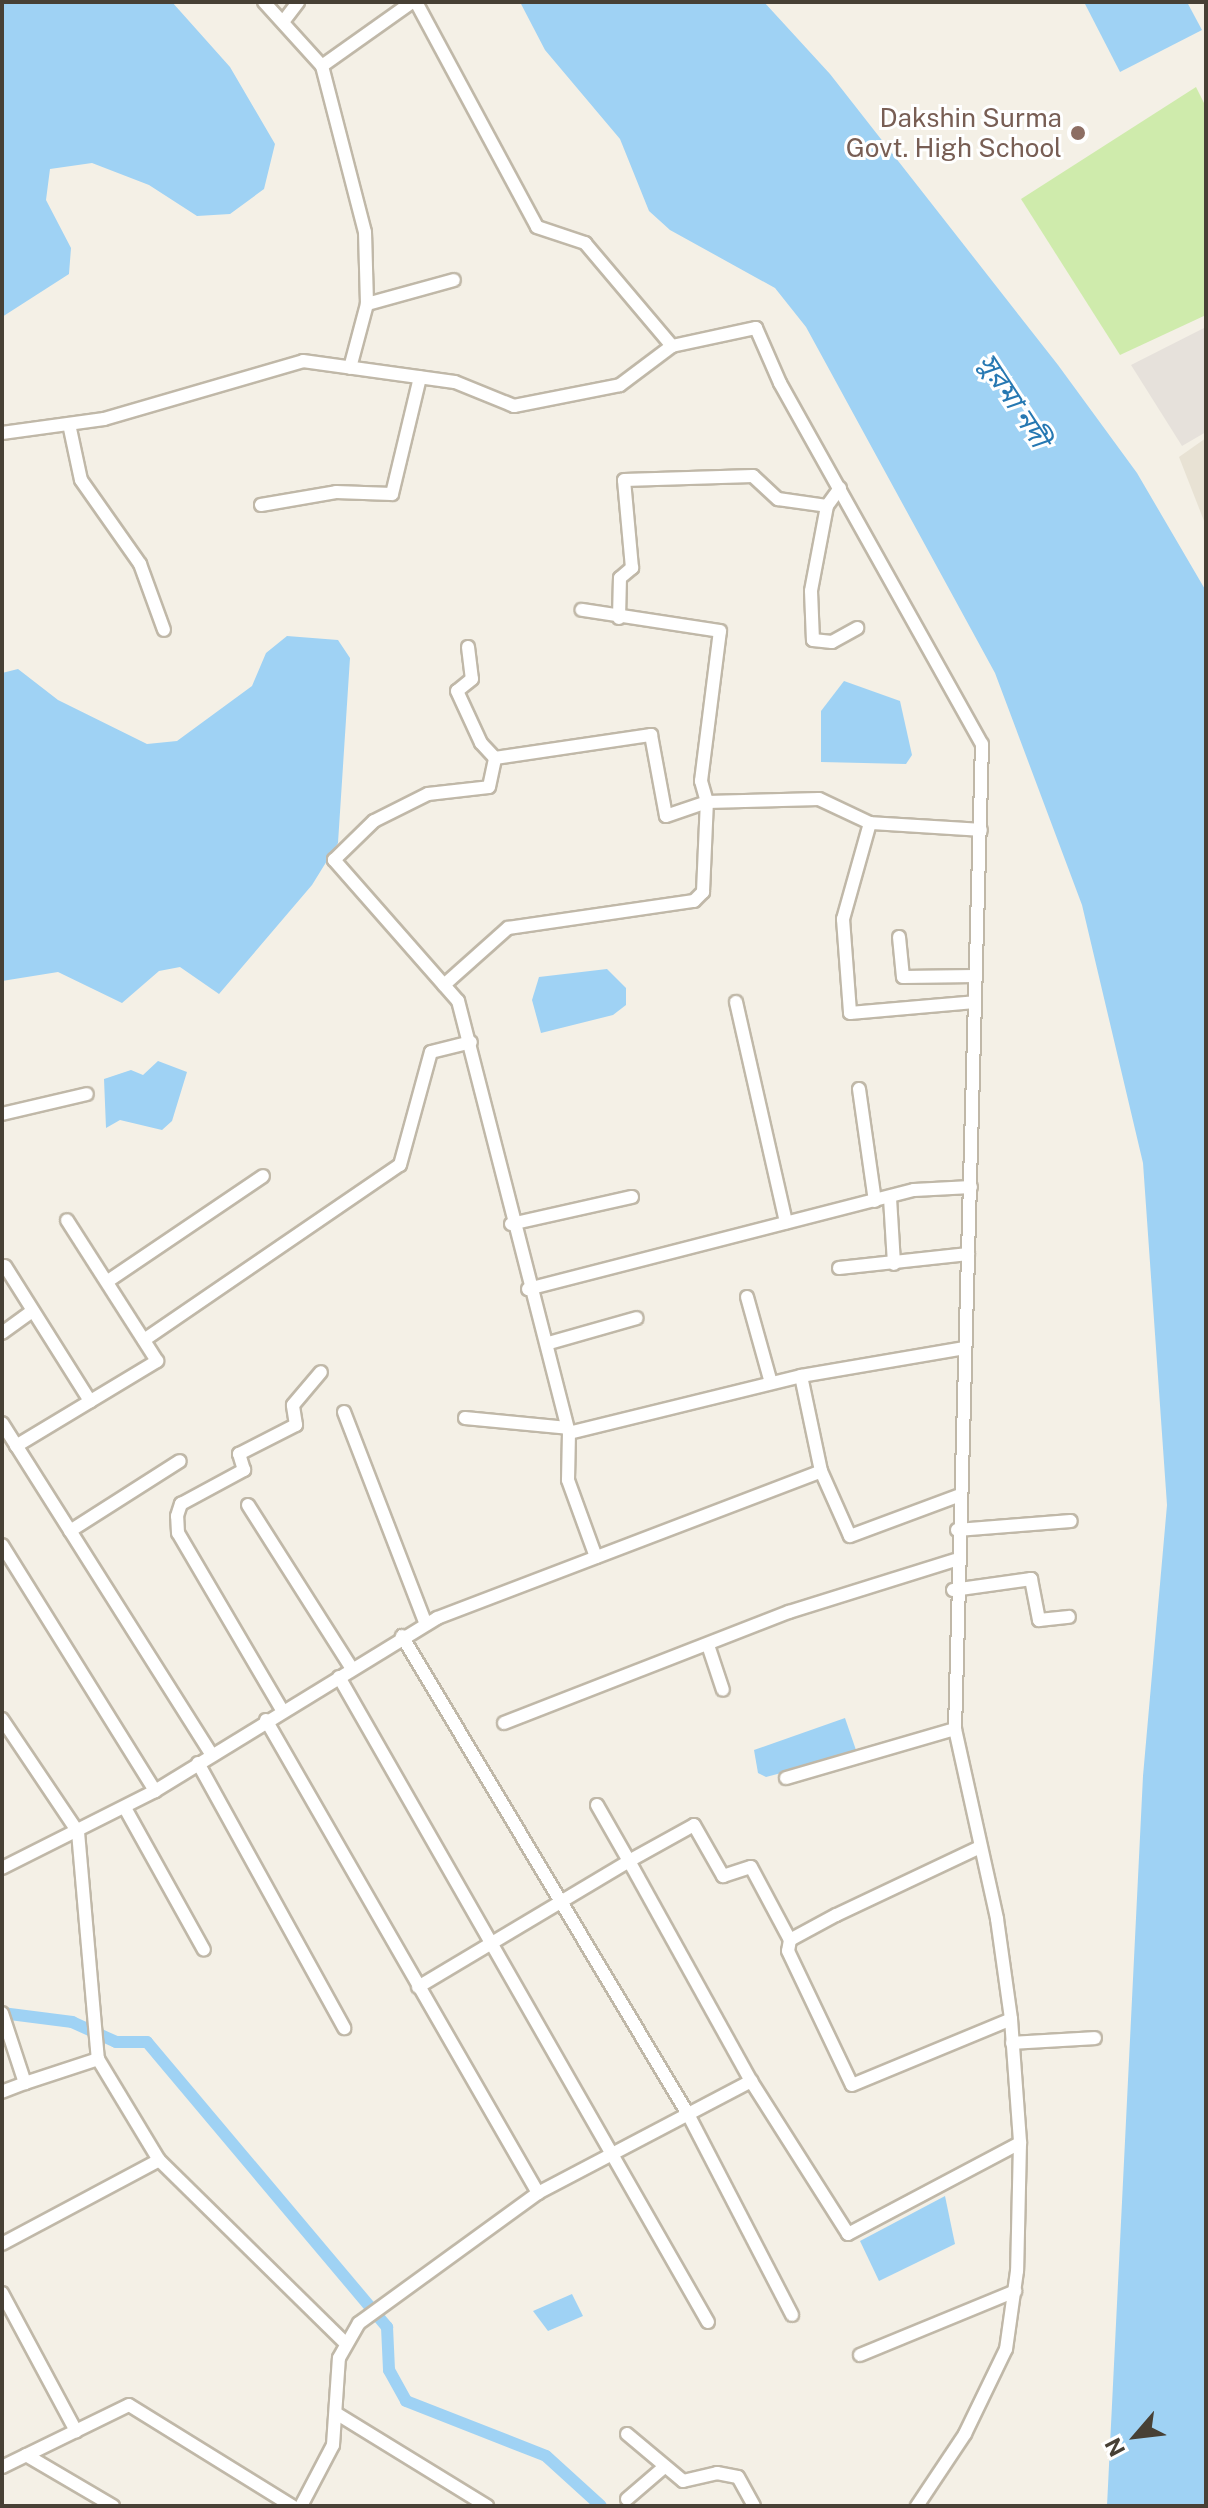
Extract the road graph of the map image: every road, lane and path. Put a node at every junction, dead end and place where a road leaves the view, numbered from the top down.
1 (264, 2) edge
2 (298, 2) edge
3 (414, 2) edge
4 (283, 22) junction
5 (322, 66) junction
6 (454, 280) dead end
7 (367, 304) junction
8 (672, 346) junction
9 (350, 368) junction
10 (420, 377) junction
11 (69, 424) junction
12 (2, 433) edge
13 (840, 488) junction
14 (261, 505) dead end
15 (827, 506) junction
16 (582, 610) dead end
17 (619, 618) junction
18 (857, 628) dead end
19 (164, 630) dead end
20 (468, 647) dead end
21 (495, 758) junction
22 (707, 802) junction
23 (870, 823) junction
24 (981, 830) junction
25 (899, 937) dead end
26 (975, 976) junction
27 (444, 985) junction
28 (736, 1002) dead end
29 (975, 1002) junction
30 (471, 1042) junction
31 (859, 1089) dead end
32 (87, 1094) dead end
33 (2, 1114) edge
34 (263, 1176) dead end
35 (971, 1187) junction
36 (632, 1197) dead end
37 (890, 1198) junction
38 (875, 1201) junction
39 (67, 1220) dead end
40 (786, 1222) junction
41 (511, 1224) junction
42 (968, 1254) junction
43 (894, 1264) junction
44 (5, 1266) dead end
45 (839, 1268) dead end
46 (108, 1281) junction
47 (528, 1289) junction
48 (747, 1297) dead end
49 (31, 1312) junction
50 (637, 1318) dead end
51 (2, 1333) edge
52 (144, 1340) junction
53 (549, 1343) junction
54 (965, 1348) junction
55 (321, 1372) dead end
56 (801, 1376) junction
57 (771, 1383) junction
58 (90, 1401) junction
59 (344, 1412) dead end
60 (465, 1418) dead end
61 (2, 1423) edge
62 (568, 1430) junction
63 (16, 1446) junction
64 (180, 1461) dead end
65 (821, 1471) junction
66 (960, 1495) junction
67 (248, 1505) dead end
68 (1071, 1521) dead end
69 (957, 1530) junction
70 (70, 1531) junction
71 (2, 1545) edge
72 (596, 1557) junction
73 (955, 1560) junction
74 (953, 1590) junction
75 (1069, 1617) dead end
76 (426, 1624) junction
77 (402, 1636) junction
78 (708, 1645) junction
79 (352, 1669) junction
80 (339, 1677) junction
81 (723, 1690) dead end
82 (282, 1710) junction
83 (2, 1719) edge
84 (266, 1720) junction
85 (504, 1723) dead end
86 (955, 1729) junction
87 (212, 1755) junction
88 (198, 1763) junction
89 (786, 1778) dead end
90 (155, 1791) junction
91 (597, 1805) dead end
92 (125, 1808) junction
93 (78, 1832) junction
94 (978, 1848) junction
95 (629, 1861) junction
96 (2, 1868) edge
97 (556, 1902) junction
98 (790, 1940) junction
99 (491, 1942) junction
100 (204, 1950) dead end
101 (418, 1987) junction
102 (2, 2013) edge
103 (1011, 2019) junction
104 (344, 2028) dead end
105 (4, 2032) edge
106 (1095, 2038) dead end
107 (1012, 2043) junction
108 (98, 2059) junction
109 (751, 2081) junction
110 (25, 2083) junction
111 (2, 2092) edge
112 (689, 2116) junction
113 (1020, 2143) junction
114 (610, 2157) junction
115 (159, 2160) junction
116 (538, 2193) junction
117 (2, 2244) edge
118 (1015, 2291) junction
119 (2, 2293) edge
120 (792, 2315) dead end
121 (708, 2322) dead end
122 (343, 2341) junction
123 (860, 2355) dead end
124 (339, 2415) junction
125 (76, 2431) junction
126 (627, 2434) dead end
127 (26, 2455) junction
128 (2, 2467) edge
129 (663, 2468) junction
130 (627, 2499) dead end
131 (113, 2506) edge
132 (292, 2506) edge
133 (301, 2506) edge
134 (487, 2506) edge
135 (754, 2506) edge
136 (917, 2506) edge

1 - 4 street
2 - 4 street
3 - 5 street
3 - 8 street
4 - 5 street
5 - 7 street
6 - 7 street
7 - 9 street
8 - 10 street
8 - 13 street
9 - 10 street
9 - 11 street
10 - 14 street
11 - 12 street
11 - 19 street
13 - 15 street
13 - 24 street
15 - 17 street
15 - 18 street
16 - 17 street
17 - 22 street
20 - 21 street
21 - 22 street
21 - 27 street
22 - 23 street
22 - 27 street
23 - 24 street
23 - 29 street
24 - 26 street
25 - 26 street
26 - 29 street
27 - 30 street
28 - 40 street
29 - 35 street
30 - 41 street
30 - 52 street
31 - 38 street
32 - 33 street
34 - 46 street
35 - 37 street
35 - 42 street
36 - 41 street
37 - 38 street
37 - 43 street
38 - 40 street
39 - 46 street
40 - 47 street
41 - 47 street
42 - 43 street
42 - 54 street
43 - 45 street
44 - 49 street
46 - 52 street
47 - 53 street
48 - 57 street
49 - 51 street
49 - 58 street
50 - 53 street
52 - 58 street
53 - 62 street
54 - 56 street
54 - 66 street
55 - 82 street
56 - 57 street
56 - 65 street
57 - 62 street
58 - 63 street
59 - 76 street
60 - 62 street
61 - 63 street
62 - 72 street
63 - 70 street
64 - 70 street
65 - 66 street
65 - 72 street
66 - 69 street
67 - 79 street
68 - 69 street
69 - 73 street
70 - 87 street
71 - 90 street
72 - 76 street
73 - 74 street
73 - 78 street
74 - 75 street
74 - 86 street
76 - 77 street
77 - 79 street
77 - 97 street
78 - 81 street
78 - 85 street
79 - 80 street
80 - 82 street
80 - 99 street
82 - 84 street
83 - 93 street
84 - 87 street
84 - 101 street
86 - 89 street
86 - 94 street
87 - 88 street
88 - 90 street
88 - 104 street
90 - 92 street
91 - 95 street
92 - 93 street
92 - 100 street
93 - 96 street
93 - 108 street
94 - 98 street
94 - 103 street
95 - 97 street
95 - 98 street
95 - 109 street
97 - 99 street
97 - 112 street
98 - 103 street
99 - 101 street
99 - 114 street
101 - 116 street
102 - 105 street
103 - 107 street
105 - 110 street
106 - 107 street
107 - 113 street
108 - 110 street
108 - 115 street
109 - 112 street
109 - 113 street
110 - 111 street
112 - 114 street
112 - 120 street
113 - 118 street
114 - 116 street
114 - 121 street
115 - 117 street
115 - 122 street
116 - 122 street
118 - 123 street
118 - 136 street
119 - 125 street
122 - 124 street
124 - 133 street
124 - 134 street
125 - 127 street
125 - 132 street
126 - 129 street
127 - 128 street
127 - 131 street
129 - 130 street
129 - 135 street

